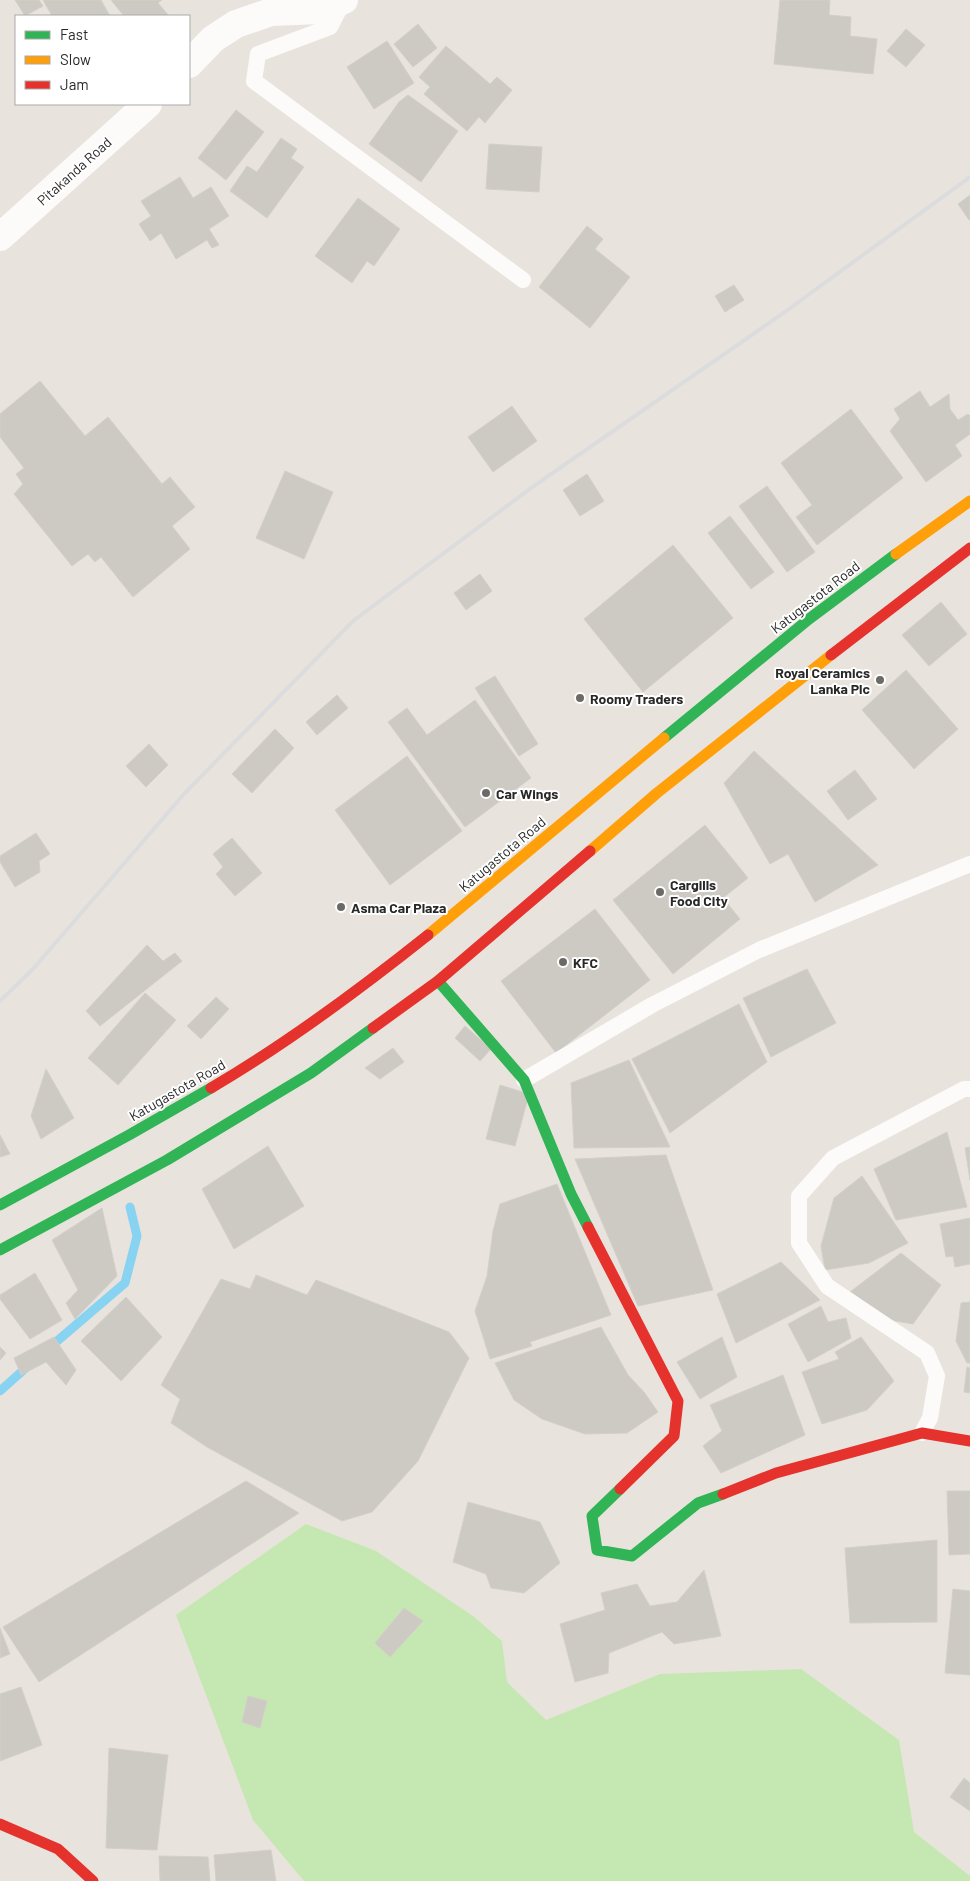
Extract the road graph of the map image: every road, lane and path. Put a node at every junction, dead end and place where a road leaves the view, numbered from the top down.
1 (344, 0) edge
2 (190, 63) edge
3 (147, 105) edge
4 (0, 237) edge
5 (522, 280) dead end
6 (970, 501) edge
7 (970, 548) edge
8 (970, 864) edge
9 (438, 981) junction
10 (524, 1080) junction
11 (970, 1089) edge
12 (0, 1205) edge
13 (0, 1250) edge
14 (922, 1433) junction
15 (970, 1441) edge
16 (0, 1824) edge
17 (93, 1881) edge

1 - 2 street
1 - 5 lane
3 - 4 street, Pitakanda Road
6 - 12 main road, Katugastota Road
7 - 9 main road
8 - 10 lane
9 - 10 main road
9 - 13 main road
10 - 14 main road
11 - 14 lane
14 - 15 main road
16 - 17 main road

